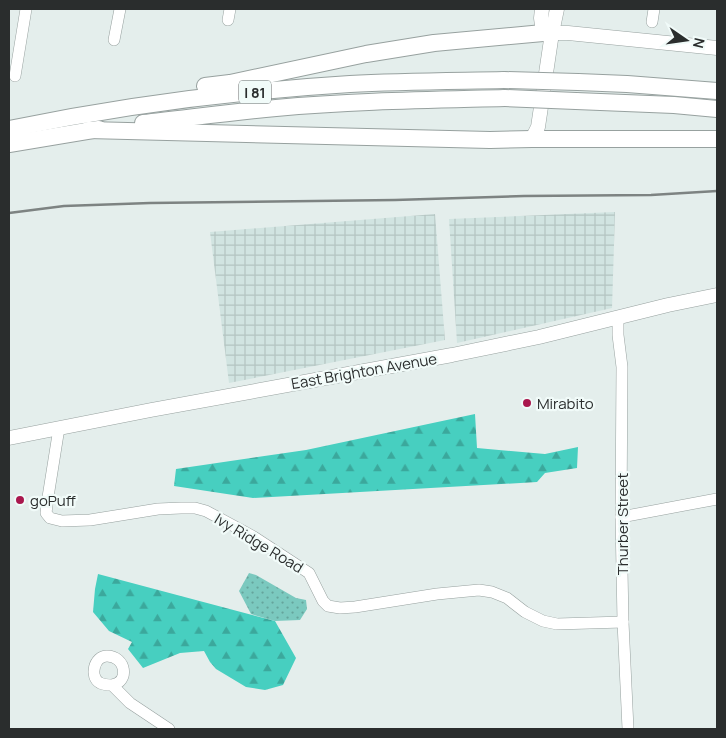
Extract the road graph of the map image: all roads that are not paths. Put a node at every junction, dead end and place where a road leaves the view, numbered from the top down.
1 (26, 9) edge
2 (120, 9) edge
3 (542, 9) edge
4 (548, 9) edge
5 (558, 9) edge
6 (654, 9) edge
7 (652, 22) dead end
8 (548, 33) junction
9 (114, 40) dead end
10 (717, 48) edge
11 (15, 76) dead end
12 (717, 91) edge
13 (717, 109) edge
14 (106, 111) junction
15 (9, 129) edge
16 (88, 130) junction
17 (532, 139) junction
18 (717, 139) edge
19 (9, 144) edge
20 (717, 295) edge
21 (618, 318) junction
22 (59, 428) junction
23 (9, 438) edge
24 (717, 499) edge
25 (621, 517) junction
26 (623, 622) junction
27 (112, 685) dead end
28 (169, 729) edge
29 (628, 729) edge

1 - 11 street
2 - 9 street
3 - 8 main road
4 - 8 main road
5 - 8 main road
6 - 7 street
8 - 10 main road
8 - 14 highway
8 - 17 main road
12 - 14 highway, I 81, bridge
13 - 16 highway, I 81, bridge
14 - 15 highway, I 81
16 - 17 highway
16 - 19 highway, I 81
17 - 18 highway
20 - 21 main road, East Brighton Avenue
21 - 22 main road, East Brighton Avenue
21 - 25 street, Thurber Street
22 - 23 main road, East Brighton Avenue
22 - 26 street, Ivy Ridge Road
24 - 25 street
25 - 26 street, Thurber Street
26 - 29 street, Thurber Street
27 - 28 street

